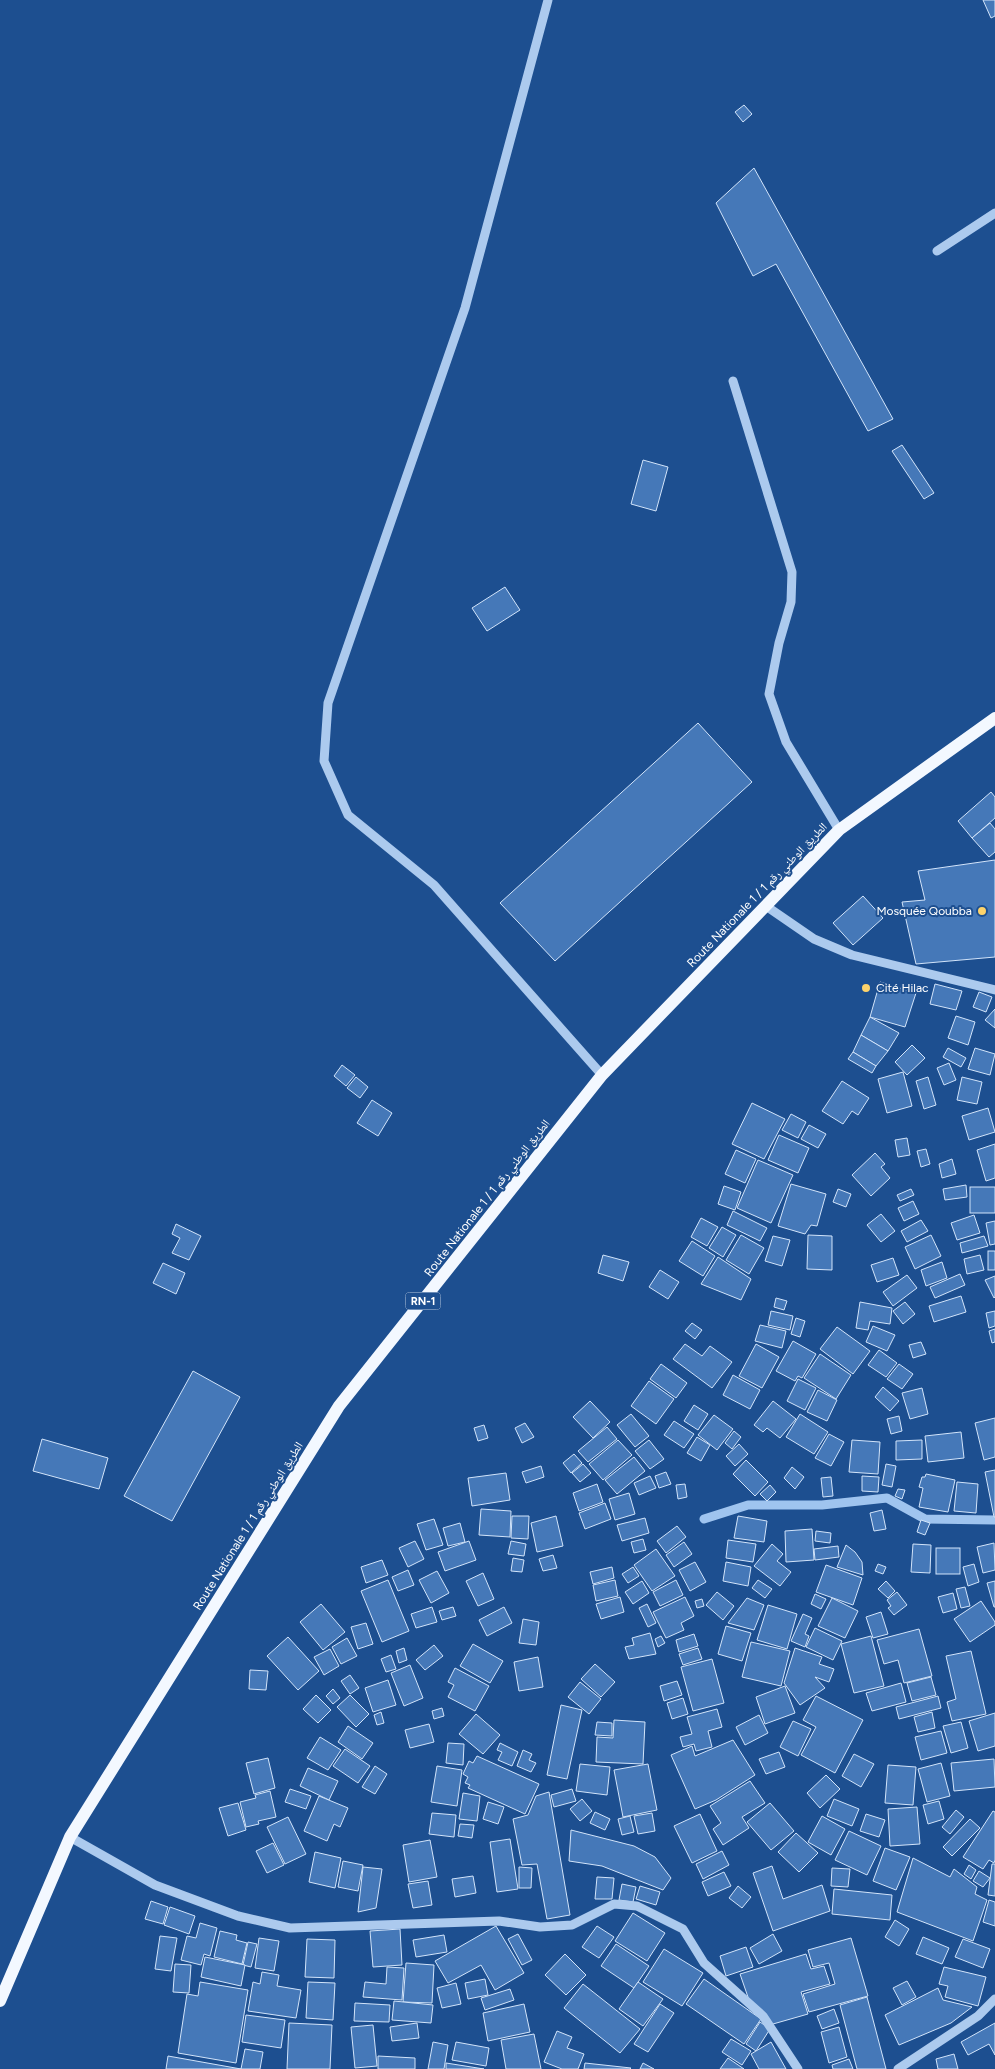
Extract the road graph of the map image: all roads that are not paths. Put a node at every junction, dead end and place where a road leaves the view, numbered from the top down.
1 (548, 0) edge
2 (995, 213) edge
3 (937, 251) dead end
4 (733, 381) dead end
5 (995, 718) edge
6 (839, 830) junction
7 (766, 906) junction
8 (995, 990) edge
9 (602, 1075) junction
10 (70, 1837) junction
11 (995, 1999) edge
12 (0, 2001) edge
13 (798, 2069) edge
14 (898, 2069) edge

1 - 9 street
2 - 3 street
4 - 6 street
5 - 6 main road, Route Nationale 1 / الطريق الوطني رقم 1 / RN-1
6 - 7 main road, Route Nationale 1 / الطريق الوطني رقم 1 / RN-1
7 - 8 street
7 - 9 main road, Route Nationale 1 / الطريق الوطني رقم 1 / RN-1
9 - 10 main road, Route Nationale 1 / الطريق الوطني رقم 1 / RN-1
10 - 12 main road, Route Nationale 1 / الطريق الوطني رقم 1 / RN-1
10 - 13 street
11 - 14 street

